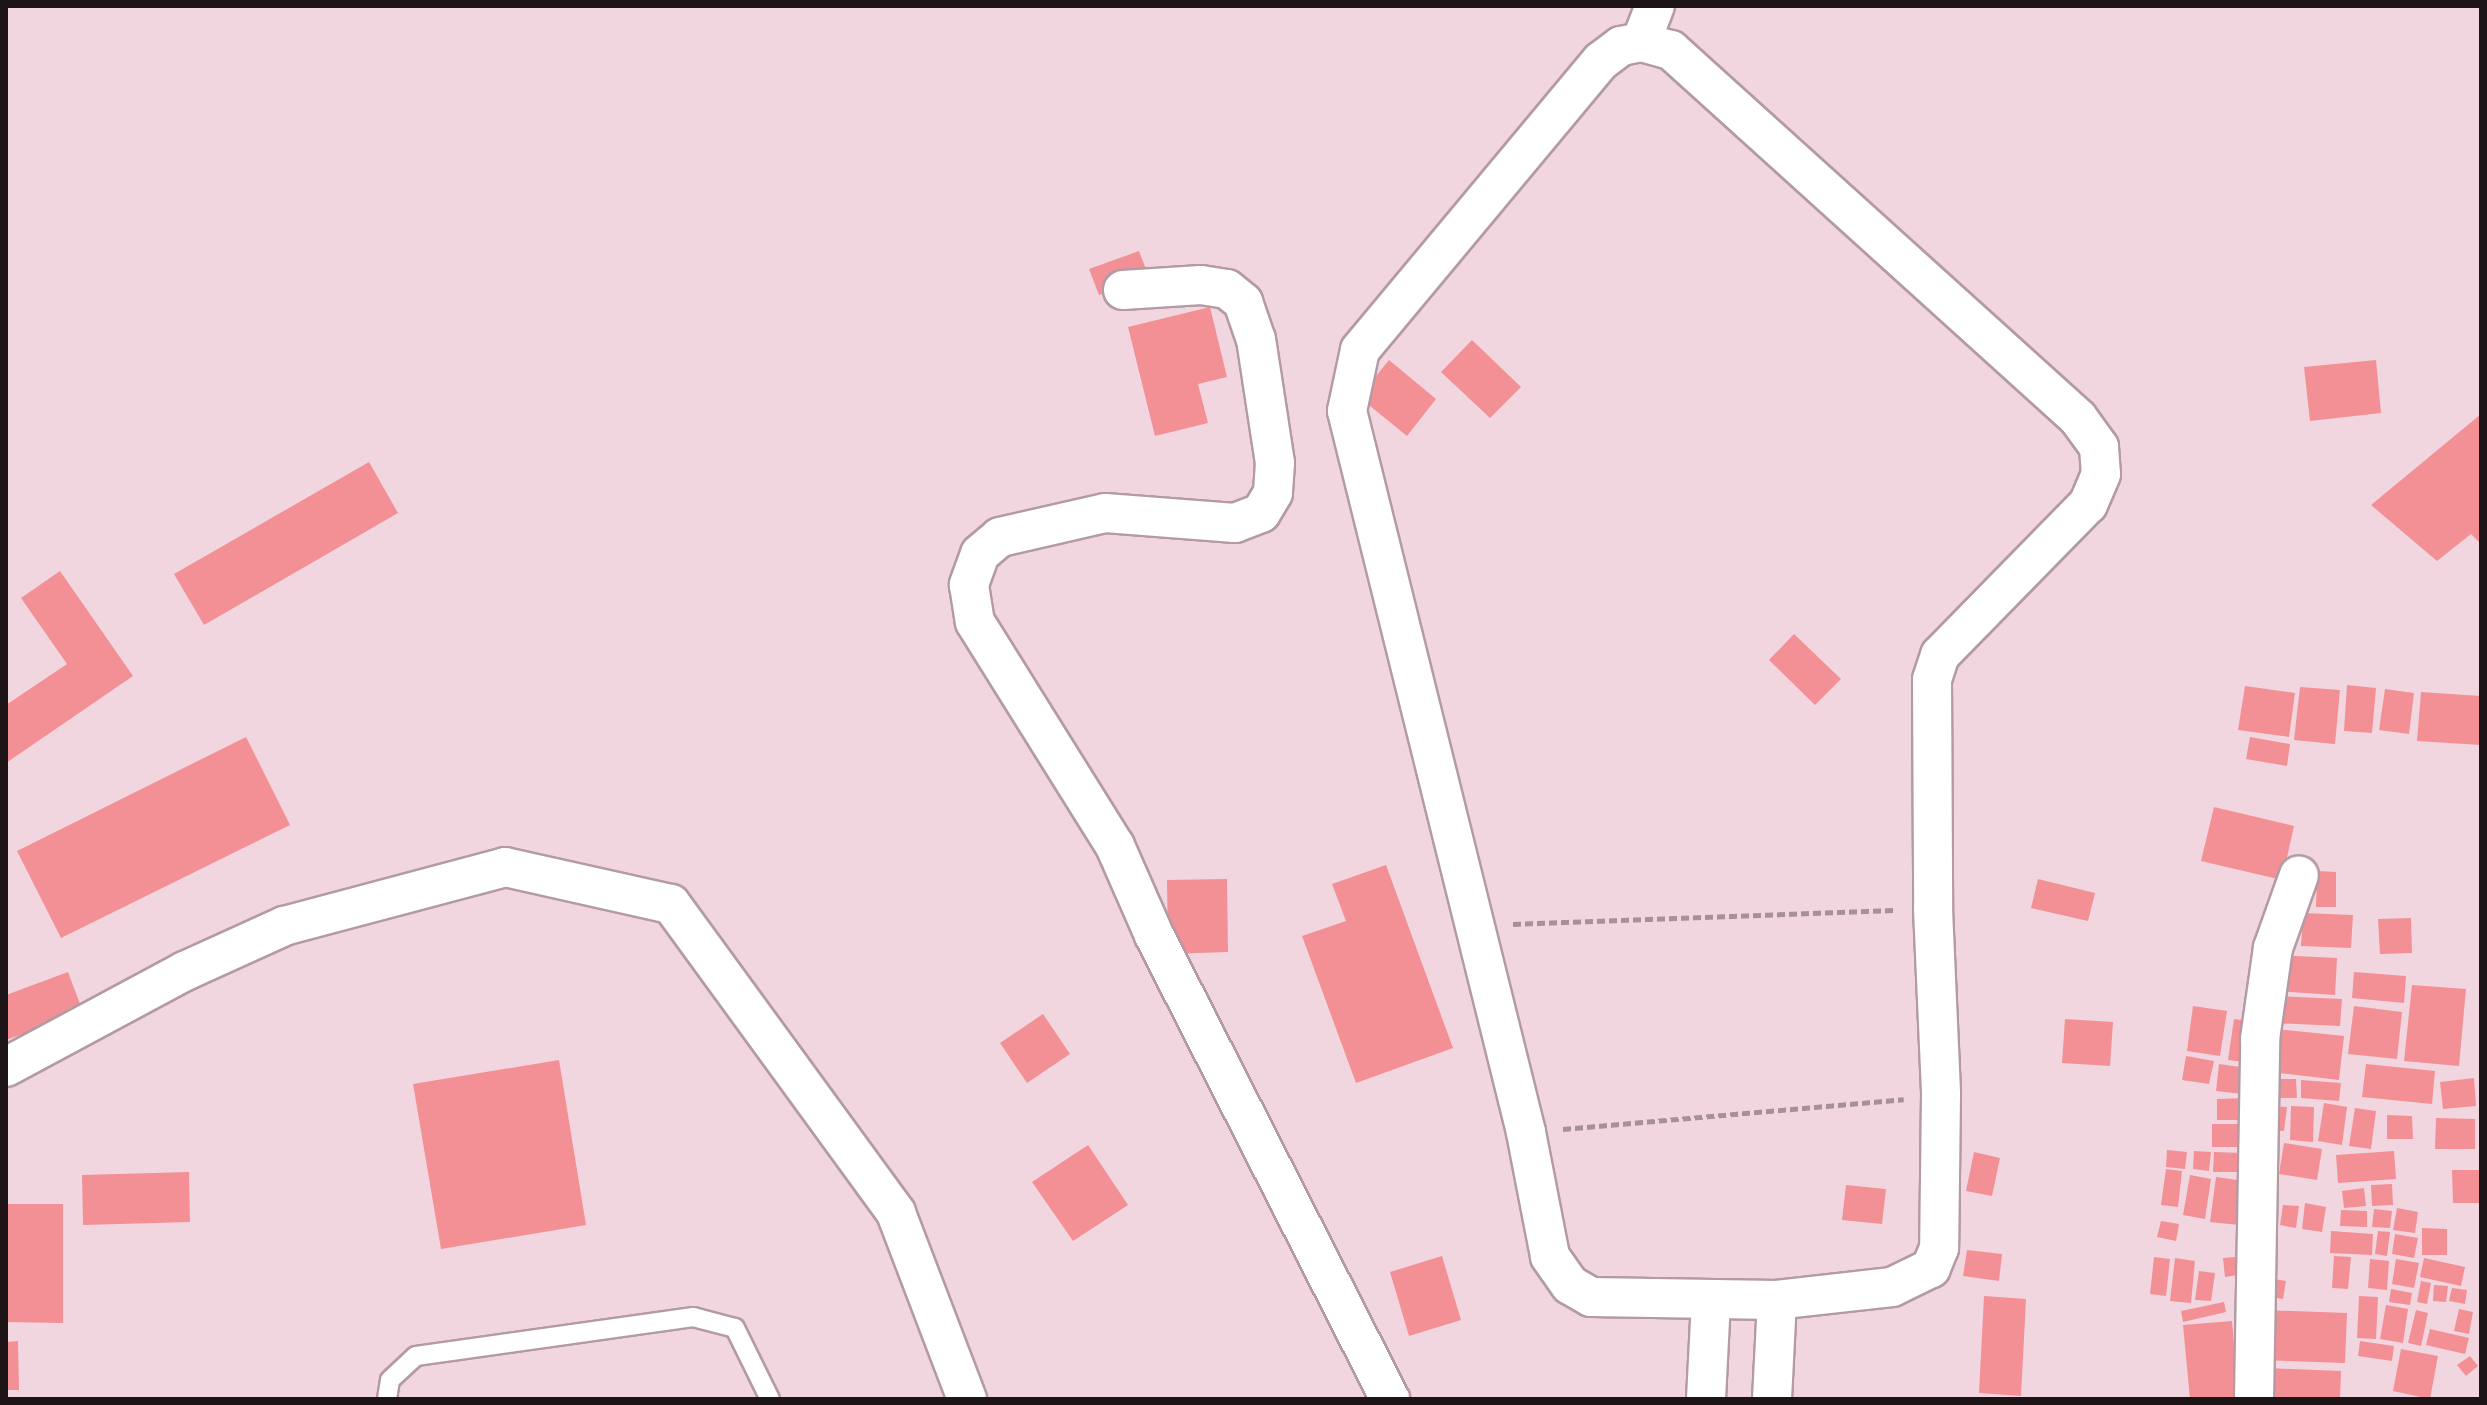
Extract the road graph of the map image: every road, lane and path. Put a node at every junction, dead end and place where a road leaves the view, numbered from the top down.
1 (1655, 6) edge
2 (1641, 42) junction
3 (1123, 290) dead end
4 (2299, 875) dead end
5 (1933, 909) junction
6 (1476, 925) junction
7 (6, 1067) edge
8 (1941, 1095) junction
9 (1526, 1132) junction
10 (1777, 1300) junction
11 (1711, 1301) junction
12 (387, 1399) edge
13 (770, 1399) edge
14 (967, 1399) edge
15 (1390, 1399) edge
16 (1706, 1399) edge
17 (1772, 1399) edge
18 (2254, 1399) edge

1 - 2 street
2 - 5 street
2 - 6 street
3 - 15 street
4 - 18 street
5 - 6 path
5 - 8 street
6 - 9 street
7 - 14 street
8 - 9 path
8 - 10 street
9 - 11 street
10 - 11 street
10 - 17 street
11 - 16 street
12 - 13 lane

